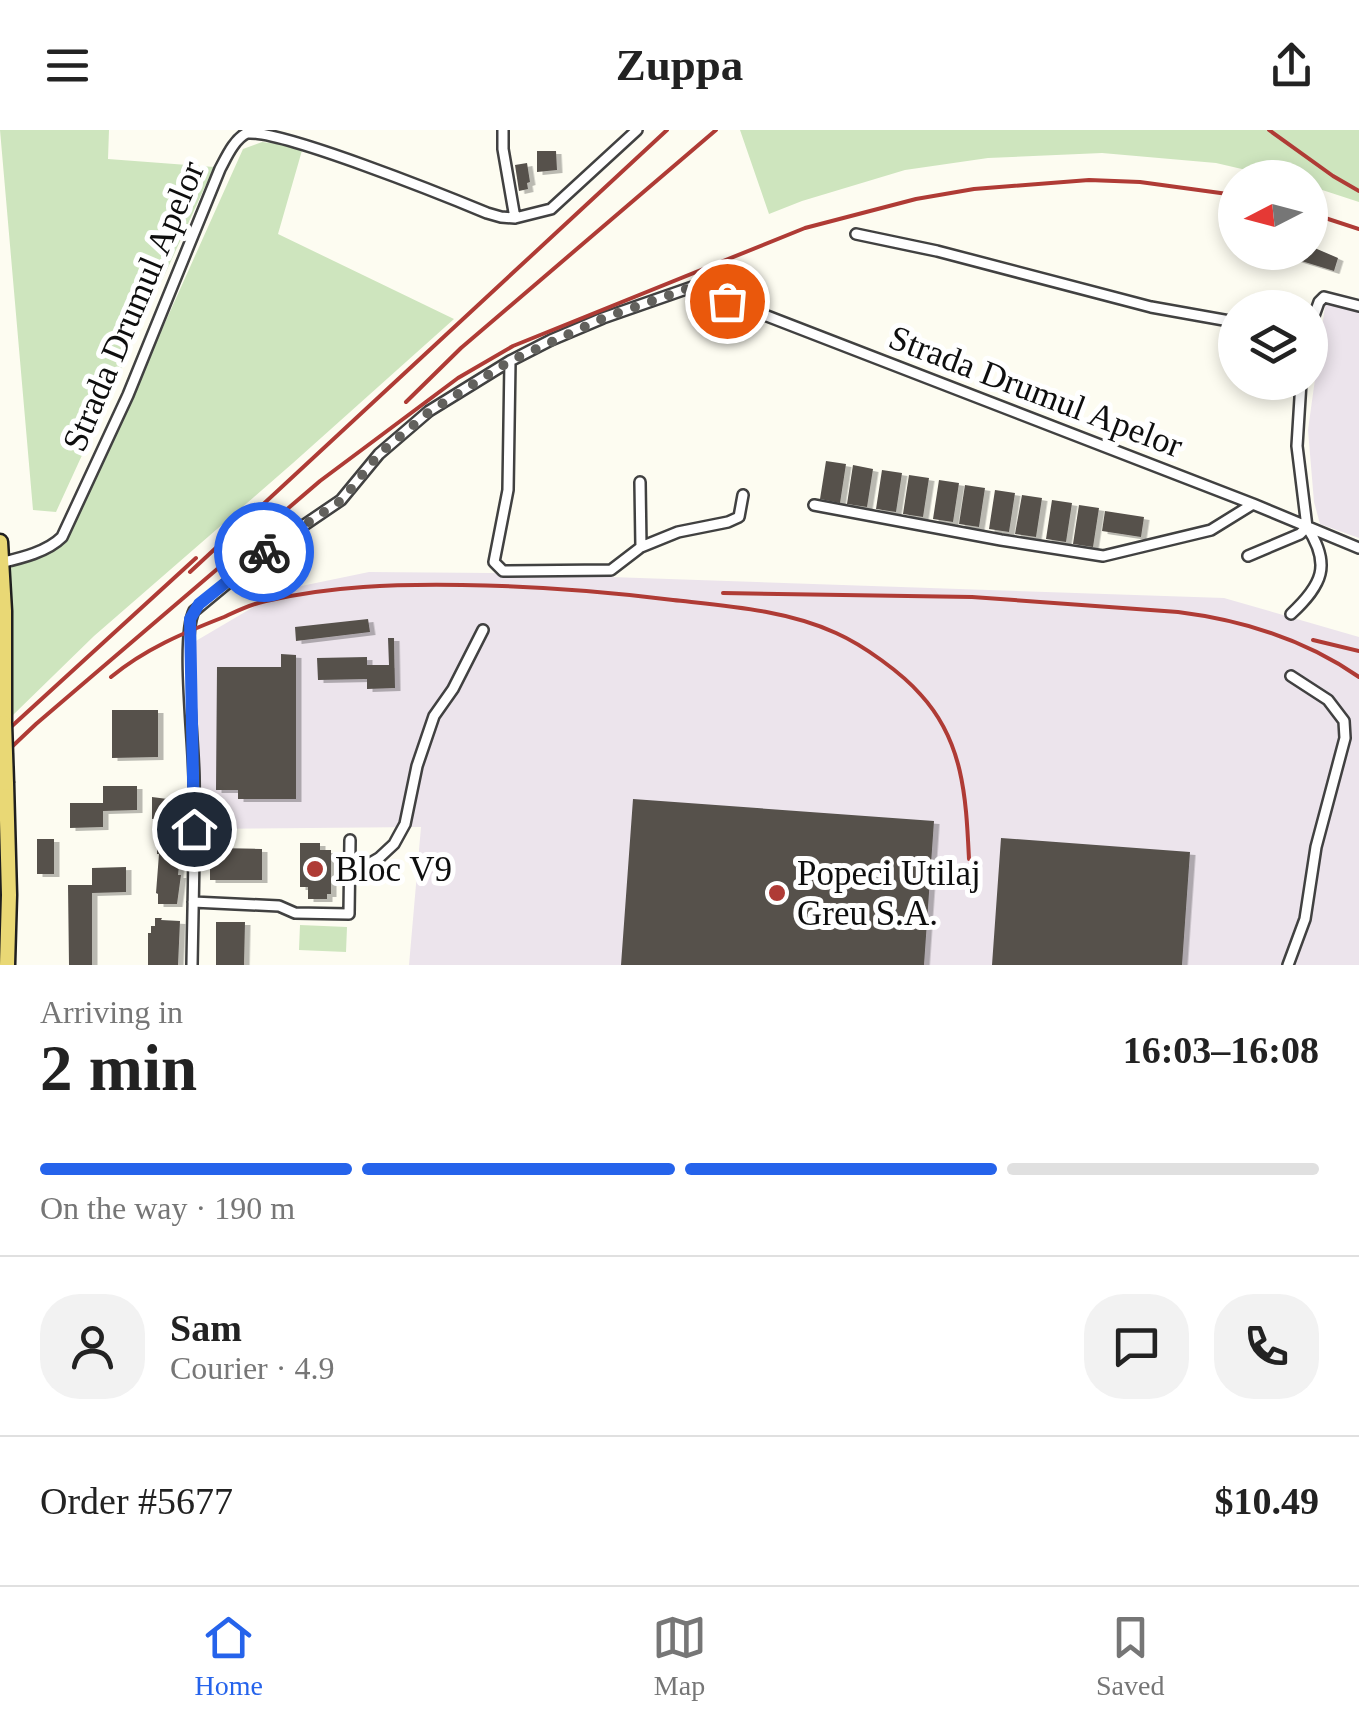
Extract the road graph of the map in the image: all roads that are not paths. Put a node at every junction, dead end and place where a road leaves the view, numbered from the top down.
1 (503, 130) edge
2 (637, 130) edge
3 (514, 218) junction
4 (856, 234) dead end
5 (1328, 298) edge
6 (1359, 306) edge
7 (1218, 319) edge
8 (510, 361) junction
9 (1299, 400) edge
10 (640, 482) dead end
11 (743, 494) dead end
12 (814, 504) dead end
13 (1252, 504) junction
14 (1307, 527) junction
15 (0, 542) edge
16 (641, 547) junction
17 (1359, 548) edge
18 (1248, 556) dead end
19 (1, 563) edge
20 (1290, 614) dead end
21 (483, 630) dead end
22 (1291, 676) dead end
23 (3, 719) edge
24 (350, 840) dead end
25 (4, 864) edge
26 (350, 875) junction
27 (193, 902) junction
28 (7, 965) edge
29 (192, 965) edge
30 (1288, 965) edge

1 - 3 street
2 - 3 street
3 - 19 street, Strada Drumul Apelor
4 - 7 street
5 - 6 street
8 - 13 street, Strada Drumul Apelor
8 - 16 street
8 - 27 street
9 - 14 street
10 - 16 street
11 - 16 street
12 - 13 street
13 - 14 street, Strada Drumul Apelor
14 - 17 street, Strada Drumul Apelor
14 - 18 street
14 - 20 street
15 - 19 main road
19 - 23 main road
21 - 26 street
22 - 30 street
23 - 25 main road, bridge
24 - 26 street
25 - 28 main road
26 - 27 street
27 - 29 street

